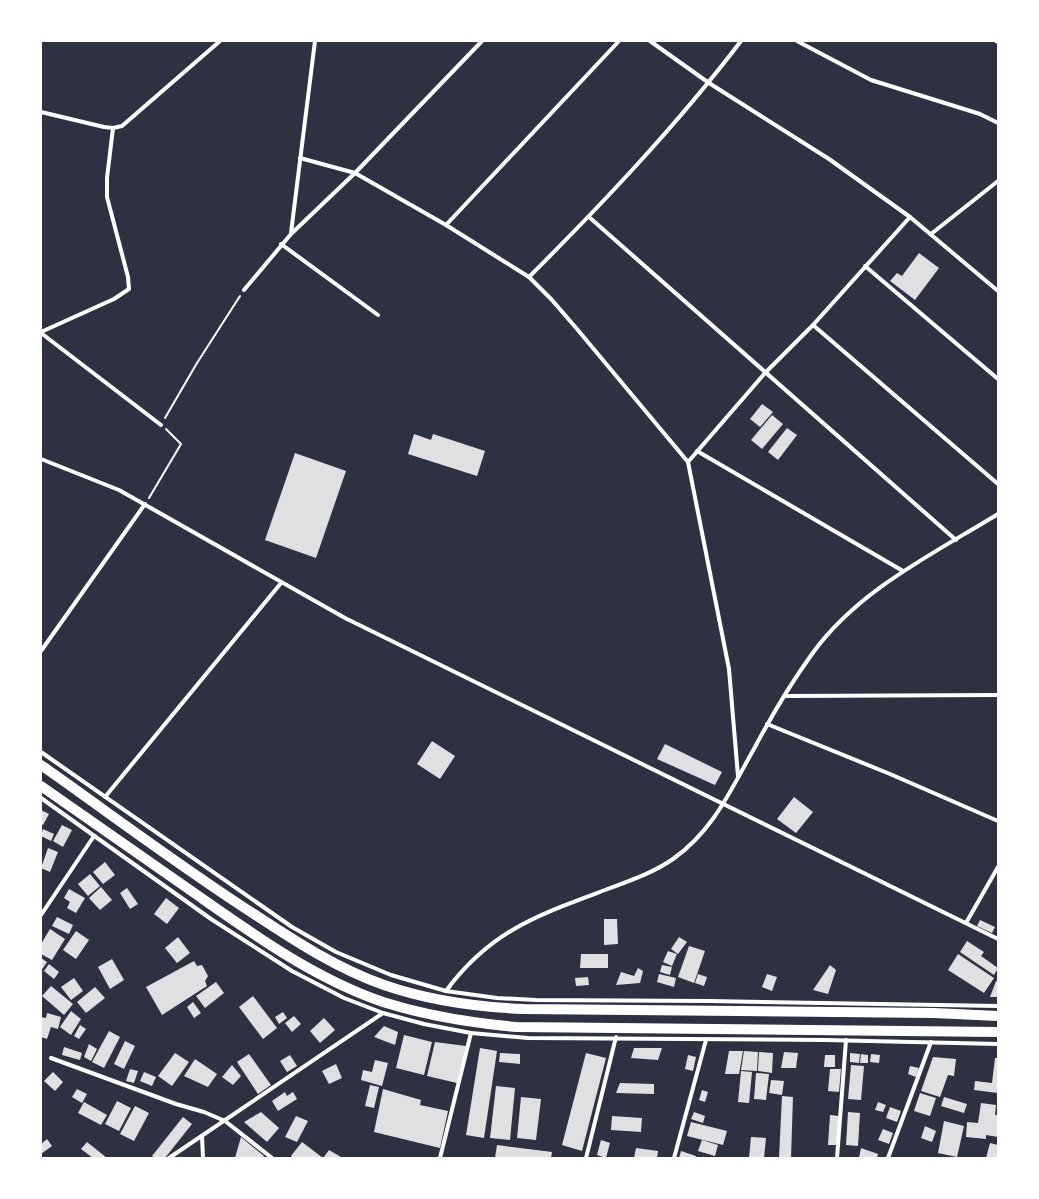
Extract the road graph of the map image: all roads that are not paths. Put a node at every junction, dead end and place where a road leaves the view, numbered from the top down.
1 (220, 41) edge
2 (315, 41) edge
3 (482, 41) edge
4 (619, 41) edge
5 (650, 41) edge
6 (741, 41) edge
7 (796, 41) edge
8 (708, 83) junction
9 (41, 112) edge
10 (998, 123) edge
11 (113, 128) junction
12 (300, 158) junction
13 (355, 173) junction
14 (998, 181) edge
15 (589, 217) junction
16 (910, 217) junction
17 (446, 225) junction
18 (291, 234) junction
19 (932, 234) junction
20 (281, 244) junction
21 (865, 266) junction
22 (529, 278) junction
23 (244, 290) road end
24 (998, 291) edge
25 (378, 315) dead end
26 (813, 325) junction
27 (41, 332) edge
28 (764, 373) junction
29 (998, 379) edge
30 (161, 425) road end
31 (697, 451) junction
32 (41, 459) edge
33 (688, 462) junction
34 (998, 484) edge
35 (145, 504) junction
36 (998, 514) edge
37 (956, 540) junction
38 (903, 572) junction
39 (281, 583) junction
40 (41, 652) edge
41 (998, 695) edge
42 (784, 696) junction
43 (767, 724) junction
44 (41, 752) edge
45 (41, 765) edge
46 (738, 776) junction
47 (41, 786) edge
48 (105, 797) junction
49 (41, 798) edge
50 (724, 805) junction
51 (998, 821) edge
52 (94, 836) junction
53 (998, 866) edge
54 (41, 915) edge
55 (966, 923) junction
56 (998, 939) edge
57 (446, 991) junction
58 (998, 1006) edge
59 (383, 1013) junction
60 (998, 1016) edge
61 (998, 1032) edge
62 (471, 1033) junction
63 (616, 1037) junction
64 (706, 1040) junction
65 (846, 1040) junction
66 (931, 1042) junction
67 (998, 1044) edge
68 (51, 1058) dead end
69 (225, 1121) junction
70 (202, 1136) junction
71 (170, 1158) edge
72 (203, 1158) edge
73 (272, 1158) edge
74 (440, 1158) edge
75 (586, 1158) edge
76 (674, 1158) edge
77 (837, 1158) edge
78 (888, 1158) edge

1 - 11 street
2 - 12 street
3 - 13 street
4 - 17 street
5 - 8 street
6 - 8 street
7 - 10 street
8 - 15 street
8 - 16 street
9 - 11 street
11 - 27 street
12 - 13 street
12 - 18 street
13 - 17 street
13 - 18 street
14 - 19 street
15 - 22 street
15 - 28 street
16 - 19 street
16 - 21 street
17 - 22 street
18 - 20 street
19 - 24 street
20 - 23 street
20 - 25 street
21 - 26 street
21 - 29 street
22 - 33 street
26 - 28 street
26 - 34 street
27 - 30 street
28 - 31 street
28 - 37 street
31 - 33 street
31 - 38 street
32 - 35 street
33 - 46 street
35 - 39 street
35 - 40 street
36 - 37 street
37 - 38 street
38 - 42 street
39 - 48 street
39 - 50 street
41 - 42 street
42 - 43 street
43 - 46 street
43 - 51 street
44 - 48 street
45 - 60 highway
46 - 50 street
47 - 61 highway
48 - 57 street
49 - 52 street
50 - 55 street
50 - 57 street
52 - 54 street
52 - 59 street
53 - 55 street
55 - 56 street
57 - 58 street
59 - 62 street
59 - 69 street
62 - 63 street
62 - 74 street
63 - 64 street
63 - 75 street
64 - 65 street
64 - 76 street
65 - 66 street
65 - 77 street
66 - 67 street
66 - 78 street
68 - 69 street
69 - 70 street
69 - 73 street
70 - 71 street
70 - 72 street

